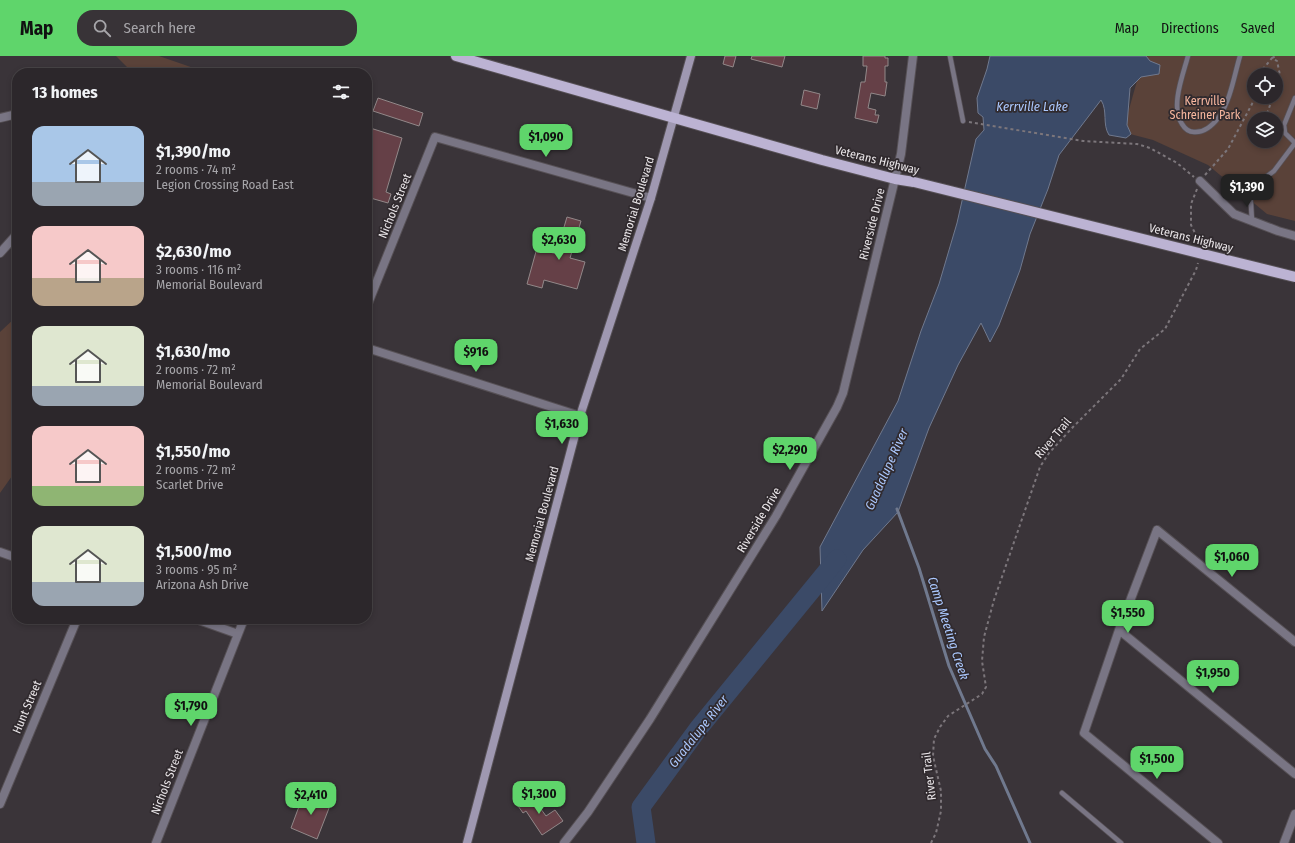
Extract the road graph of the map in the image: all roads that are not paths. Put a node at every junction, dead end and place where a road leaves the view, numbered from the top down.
1 (456, 56) edge
2 (691, 56) edge
3 (913, 56) edge
4 (950, 56) edge
5 (1188, 56) edge
6 (1240, 56) edge
7 (1295, 98) edge
8 (12, 115) edge
9 (0, 118) edge
10 (673, 118) junction
11 (963, 121) dead end
12 (1295, 143) edge
13 (895, 179) junction
14 (1200, 181) road end
15 (651, 198) junction
16 (1252, 221) junction
17 (1295, 236) edge
18 (12, 239) edge
19 (1, 249) edge
20 (1295, 277) edge
21 (372, 294) edge
22 (372, 350) edge
23 (580, 416) junction
24 (0, 552) edge
25 (12, 556) edge
26 (75, 624) edge
27 (210, 624) edge
28 (242, 624) edge
29 (1119, 630) junction
30 (238, 634) junction
31 (1295, 642) edge
32 (1295, 774) edge
33 (1062, 793) dead end
34 (0, 804) edge
35 (1295, 814) edge
36 (156, 843) edge
37 (466, 843) edge
38 (564, 843) edge
39 (1121, 843) edge
40 (1218, 843) edge
41 (1284, 843) edge

1 - 10 main road, Veterans Highway
2 - 10 main road, Memorial Boulevard
3 - 13 street, Riverside Drive
4 - 11 lane
5 - 6 lane
7 - 12 lane
8 - 9 street
10 - 13 main road, Veterans Highway
10 - 15 main road, Memorial Boulevard
12 - 16 lane
13 - 20 main road, Veterans Highway, bridge
13 - 38 street, Riverside Drive
14 - 16 street
15 - 21 street, Nichols Street
15 - 23 main road, Memorial Boulevard
16 - 17 street
18 - 19 street
22 - 23 street
23 - 37 main road, Memorial Boulevard
24 - 25 street
26 - 34 street, Hunt Street
27 - 30 street
28 - 30 street, Nichols Street
29 - 31 street
29 - 32 street
29 - 40 street
30 - 36 street, Nichols Street
33 - 39 lane
35 - 41 street

